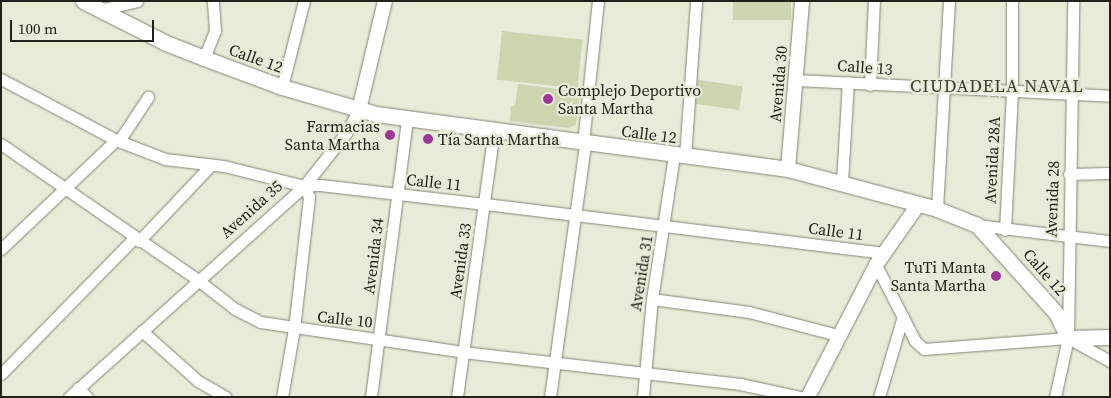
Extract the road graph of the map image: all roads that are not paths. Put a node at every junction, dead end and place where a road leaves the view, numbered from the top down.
1 (84, 1) edge
2 (137, 1) edge
3 (213, 1) edge
4 (304, 1) edge
5 (385, 1) edge
6 (598, 1) edge
7 (696, 1) edge
8 (802, 1) edge
9 (874, 1) edge
10 (949, 1) edge
11 (1012, 1) edge
12 (1073, 1) edge
13 (99, 10) junction
14 (204, 58) junction
15 (1, 79) edge
16 (797, 80) junction
17 (848, 82) junction
18 (870, 85) junction
19 (282, 87) junction
20 (945, 88) junction
21 (1012, 92) junction
22 (1072, 96) junction
23 (1110, 96) edge
24 (148, 97) dead end
25 (359, 110) junction
26 (407, 118) junction
27 (494, 130) junction
28 (118, 140) junction
29 (1, 144) edge
30 (584, 144) junction
31 (679, 156) junction
32 (210, 166) junction
33 (788, 169) junction
34 (1110, 173) edge
35 (1069, 174) junction
36 (842, 182) junction
37 (304, 186) junction
38 (67, 190) junction
39 (397, 194) junction
40 (485, 204) junction
41 (918, 205) junction
42 (937, 210) junction
43 (574, 217) junction
44 (977, 225) junction
45 (665, 227) junction
46 (1005, 230) junction
47 (1067, 236) junction
48 (136, 240) junction
49 (1110, 241) edge
50 (1, 249) edge
51 (880, 259) junction
52 (198, 280) junction
53 (652, 299) junction
54 (903, 316) junction
55 (294, 329) junction
56 (142, 331) junction
57 (837, 335) junction
58 (1110, 337) edge
59 (1068, 338) junction
60 (380, 339) junction
61 (463, 352) junction
62 (1110, 361) edge
63 (554, 363) junction
64 (1, 374) edge
65 (644, 374) junction
66 (78, 388) junction
67 (772, 393) edge
68 (69, 397) edge
69 (87, 397) edge
70 (226, 397) edge
71 (282, 397) edge
72 (371, 397) edge
73 (457, 397) edge
74 (550, 397) edge
75 (643, 397) edge
76 (800, 397) edge
77 (808, 397) edge
78 (880, 397) edge
79 (1055, 397) edge

1 - 13 main road, Calle 12
2 - 13 street
3 - 14 street
4 - 19 street
5 - 25 street, Avenida 35
6 - 30 street
7 - 31 street, Avenida 31
8 - 16 street, Avenida 30
9 - 18 street
10 - 20 street
11 - 21 street, Avenida 28A
12 - 22 street, Avenida 28
13 - 14 main road, Calle 12
14 - 19 main road, Calle 12
15 - 28 street, Calle 11
16 - 17 street, Calle 13
16 - 33 street, Avenida 30
17 - 18 street, Calle 13
17 - 36 street
18 - 20 street, Calle 13
19 - 25 main road, Calle 12
20 - 21 street, Calle 13
20 - 42 street
21 - 22 street, Calle 13
21 - 46 street, Avenida 28A
22 - 23 street, Calle 13
22 - 35 street, Avenida 28
24 - 28 street
25 - 26 main road, Calle 12
25 - 37 street, Avenida 35
26 - 27 main road, Calle 12
26 - 39 street, Avenida 34
27 - 30 main road, Calle 12
27 - 40 street, Avenida 33
28 - 32 street, Calle 11
28 - 38 street
29 - 38 street, Calle 10
30 - 31 main road, Calle 12
30 - 43 street
31 - 33 main road, Calle 12
31 - 45 street, Avenida 31
32 - 37 street, Calle 11
32 - 48 street
33 - 36 main road, Calle 12
34 - 35 street
35 - 47 street, Avenida 28
36 - 41 main road, Calle 12
37 - 39 street, Calle 11
37 - 52 street, Avenida 35
37 - 55 street
38 - 48 street, Calle 10
38 - 50 street
39 - 40 street, Calle 11
39 - 60 street, Avenida 34
40 - 43 street, Calle 11
40 - 61 street, Avenida 33
41 - 42 main road, Calle 12
41 - 51 street
42 - 44 main road, Calle 12
43 - 45 street, Calle 11
43 - 63 street
44 - 46 street
44 - 59 main road, Calle 12
45 - 51 street, Calle 11
45 - 53 street, Avenida 31
46 - 47 street
47 - 49 street
47 - 59 street, Avenida 28
48 - 52 street, Calle 10
48 - 64 street
51 - 54 street
51 - 57 street
52 - 55 street, Calle 10
52 - 56 street, Avenida 35
53 - 57 street
53 - 65 street, Avenida 31
54 - 59 street
54 - 78 street
55 - 60 street, Calle 10
55 - 71 street
56 - 66 street, Avenida 35
56 - 70 street
57 - 77 street
58 - 59 main road
59 - 62 street
59 - 79 street, Avenida 28
60 - 61 street, Calle 10
60 - 72 street, Avenida 34
61 - 63 street, Calle 10
61 - 73 street, Avenida 33
63 - 65 street, Calle 10
63 - 74 street
65 - 67 street, Calle 10
65 - 75 street, Avenida 31
66 - 68 street, Avenida 35
66 - 69 street
67 - 76 street, Calle 10

